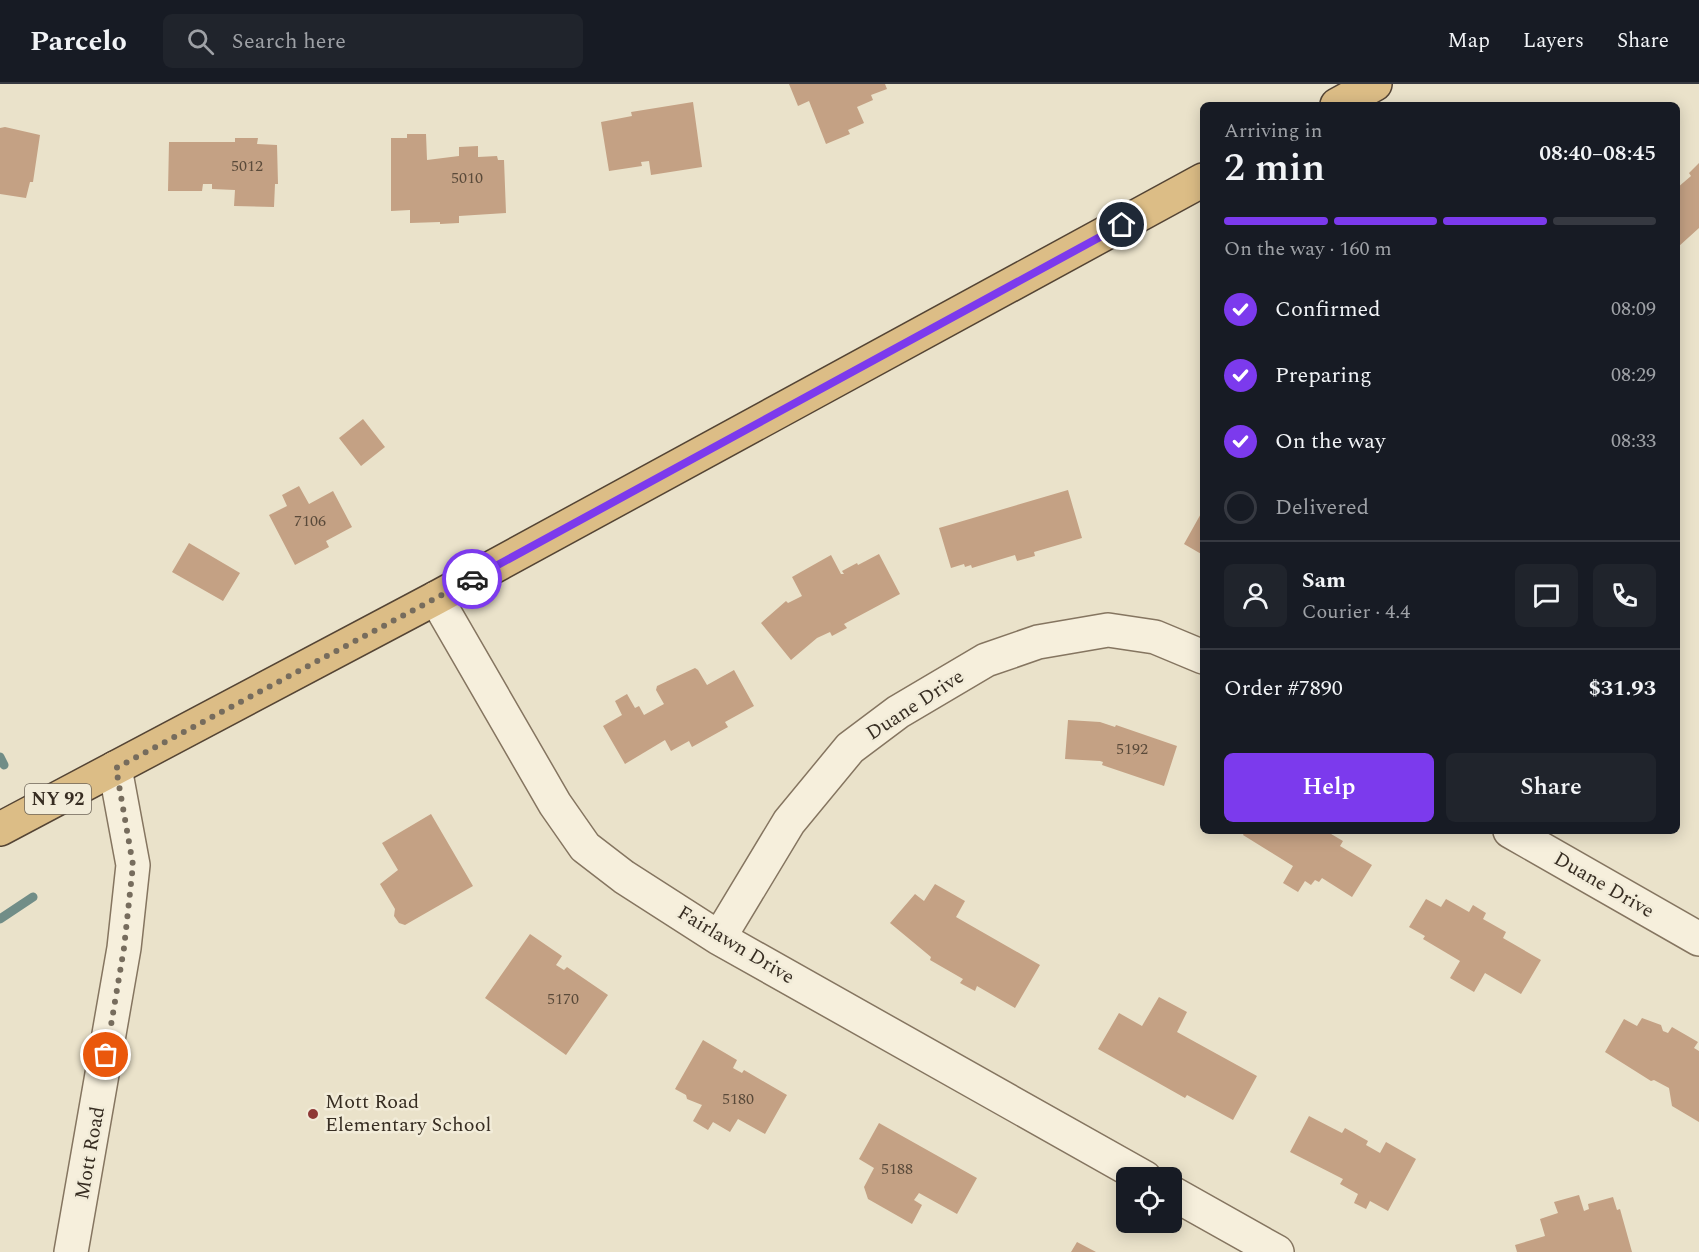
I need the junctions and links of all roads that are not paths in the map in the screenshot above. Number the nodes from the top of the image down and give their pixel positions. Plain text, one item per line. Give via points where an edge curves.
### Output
1 (1375, 84) edge
2 (1343, 102) edge
3 (1200, 182) edge
4 (436, 598) junction
5 (1200, 656) edge
6 (116, 768) junction
7 (0, 829) edge
8 (1514, 834) edge
9 (719, 938) junction
10 (1699, 939) edge
11 (1125, 1167) edge
12 (1182, 1199) edge
13 (71, 1252) edge
14 (1277, 1252) edge

1 - 2 highway
3 - 4 highway, NY 92
4 - 6 highway, NY 92
4 - 9 street, Fairlawn Drive via 555,804 585,847
5 - 9 street, Duane Drive via 1155,637 1108,630 1038,642 986,660 898,711 850,748 789,822
6 - 7 highway, NY 92
6 - 13 street, Mott Road via 133,865 124,948
8 - 10 street, Duane Drive
9 - 11 street, Fairlawn Drive
12 - 14 street

